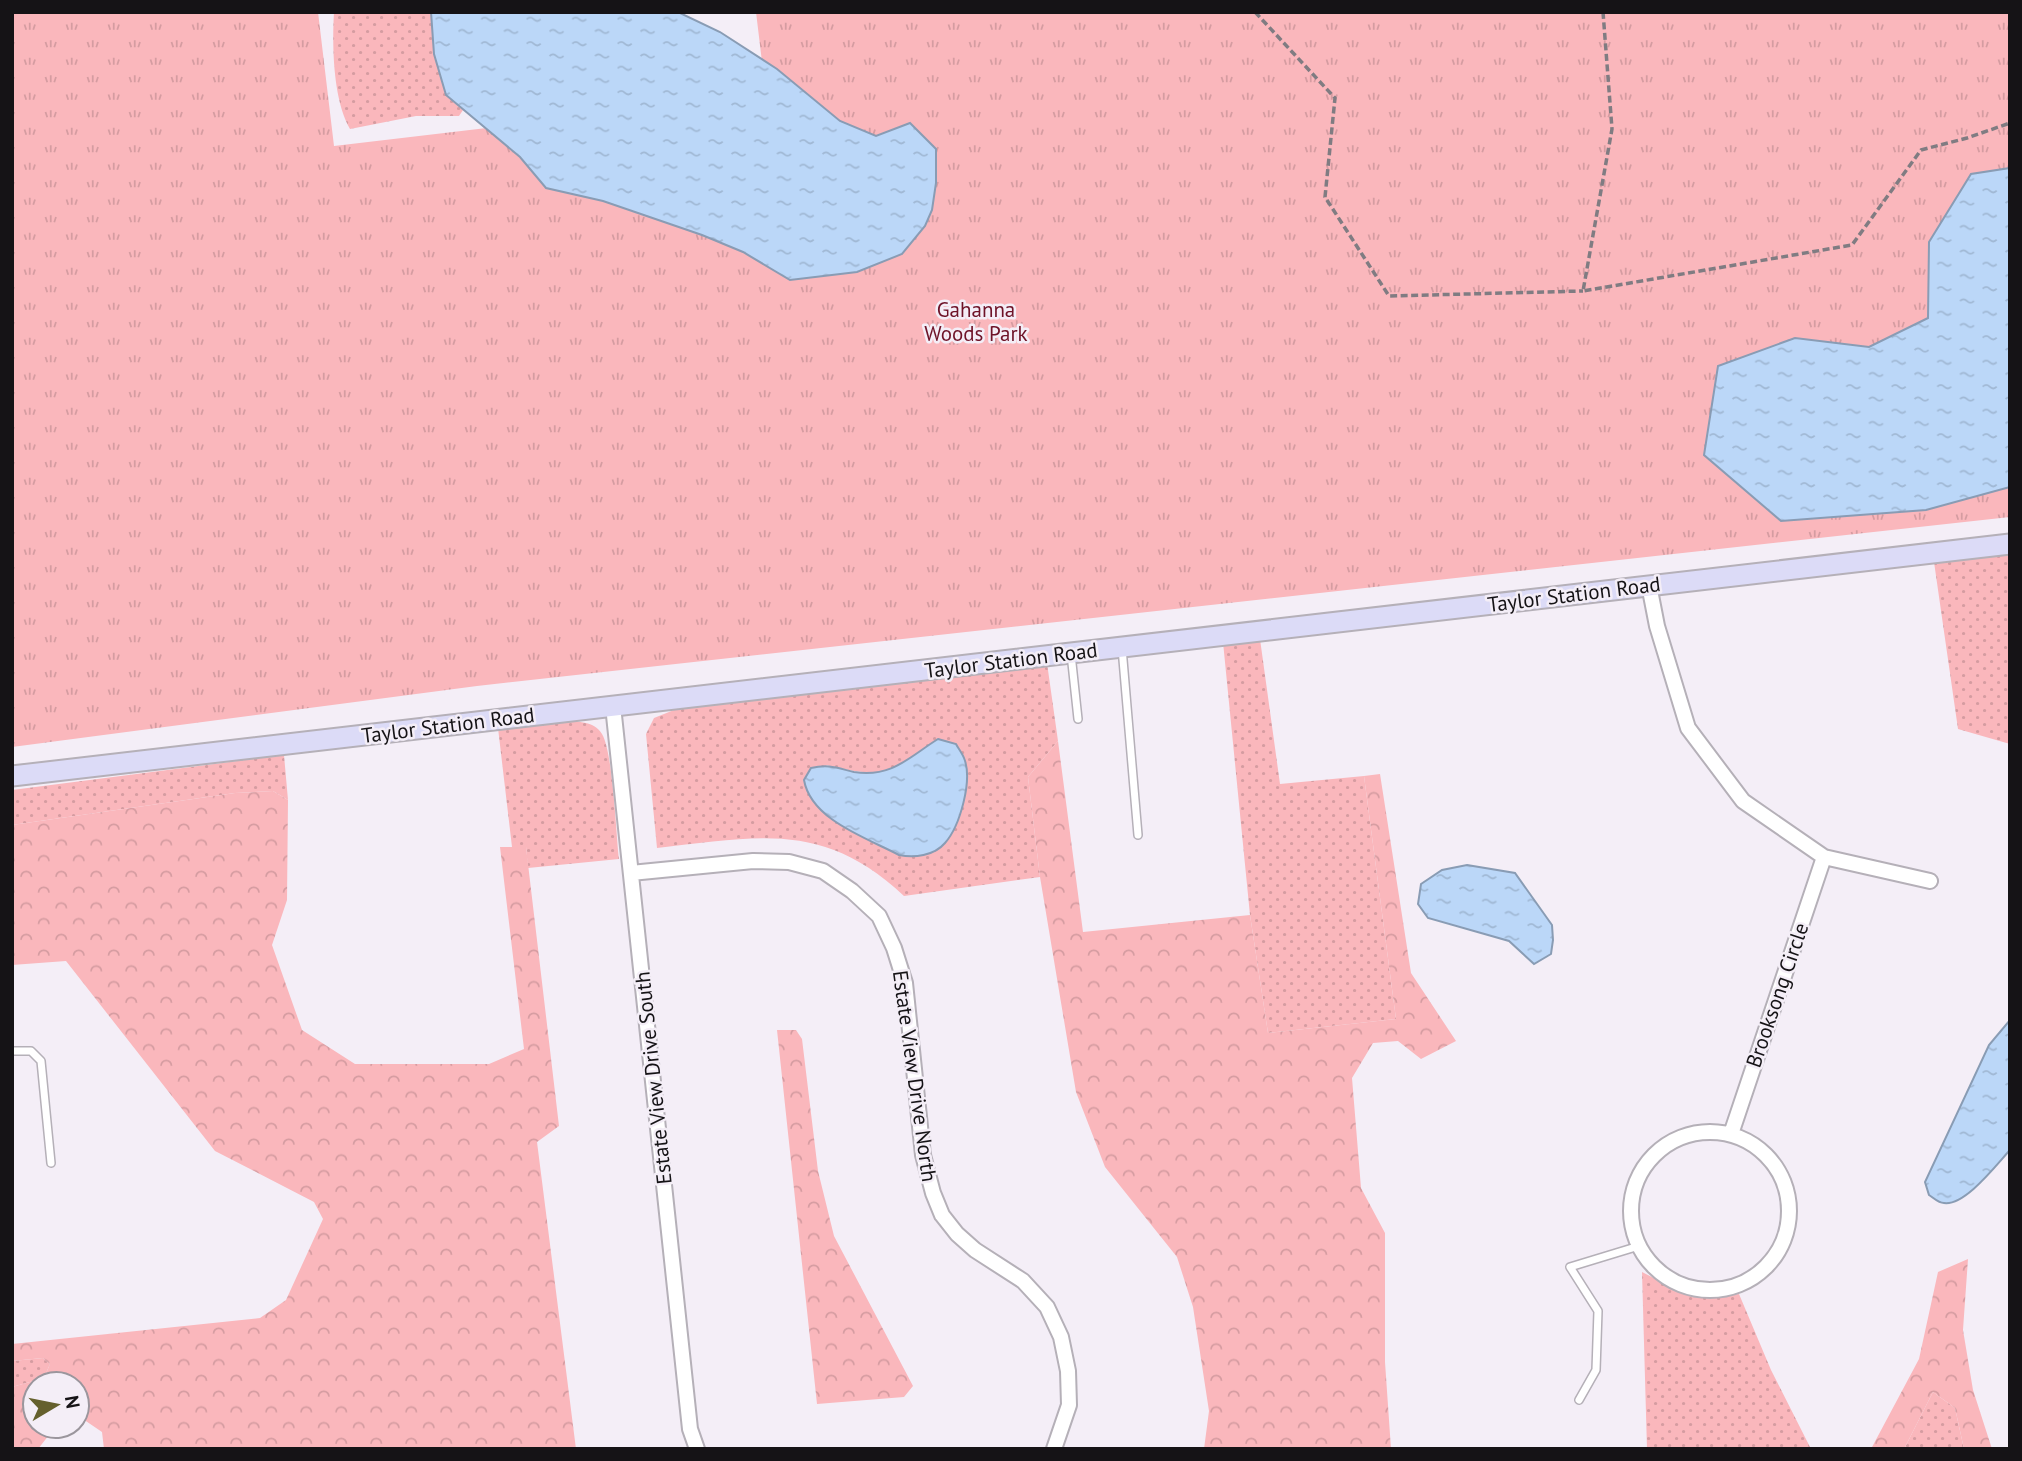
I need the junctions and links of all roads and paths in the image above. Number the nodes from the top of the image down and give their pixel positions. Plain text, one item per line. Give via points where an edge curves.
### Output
1 (1255, 12) edge
2 (1603, 12) edge
3 (2010, 123) edge
4 (1583, 292) junction
5 (2010, 544) edge
6 (1649, 585) junction
7 (1122, 647) junction
8 (1070, 653) junction
9 (613, 706) junction
10 (1078, 719) dead end
11 (12, 776) edge
12 (1138, 835) dead end
13 (1824, 857) junction
14 (631, 873) junction
15 (1930, 881) dead end
16 (12, 1051) edge
17 (1731, 1134) junction
18 (51, 1163) dead end
19 (1639, 1246) junction
20 (1579, 1400) dead end
21 (697, 1449) edge
22 (1054, 1449) edge

1 - 4 path via 1335,98 1325,197 1389,296
2 - 4 path via 1612,130
3 - 4 path via 1921,150 1852,245
5 - 6 main road, Taylor Station Road
6 - 7 main road, Taylor Station Road
6 - 13 street via 1688,728 1743,801
7 - 8 main road, Taylor Station Road
7 - 12 lane
8 - 9 main road, Taylor Station Road
8 - 10 lane
9 - 11 main road, Taylor Station Road
9 - 14 street, Estate View Drive South
13 - 15 street
13 - 17 street, Brooksong Circle
14 - 21 street, Estate View Drive South via 690,1429
14 - 22 street, Estate View Drive North via 789,862 823,871 879,916 905,983 923,1155 933,1193 957,1234 1023,1280 1047,1307 1061,1338 1069,1405
16 - 18 lane via 31,1051 41,1061
17 - 19 street via 1691,1133 1672,1141 1643,1168 1631,1206
17 - 19 street via 1765,1153 1786,1187 1788,1226 1771,1261 1740,1284 1701,1290 1665,1276
19 - 20 lane via 1570,1267 1598,1311 1596,1370

